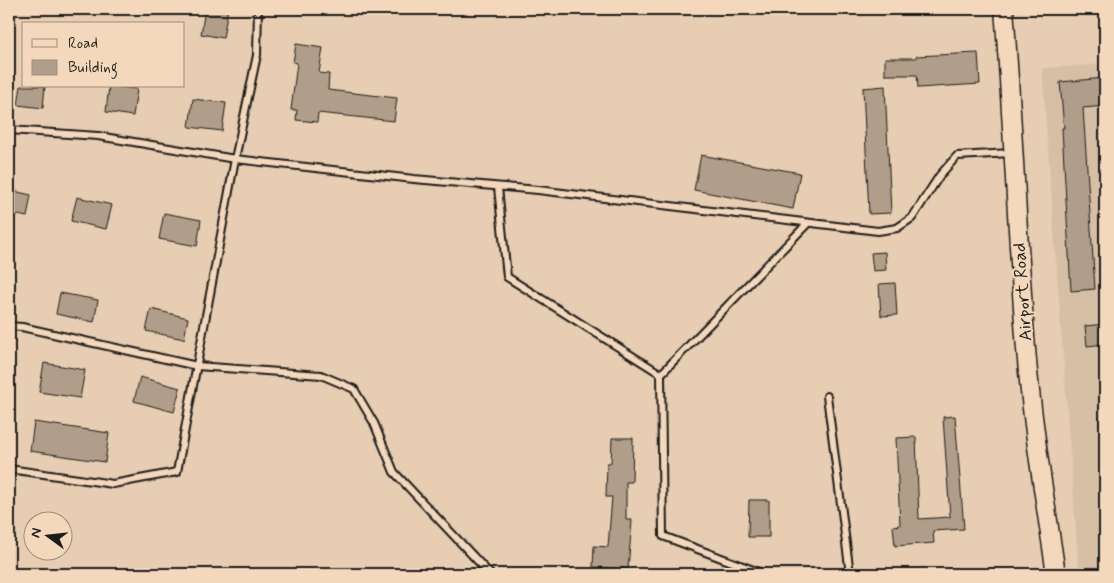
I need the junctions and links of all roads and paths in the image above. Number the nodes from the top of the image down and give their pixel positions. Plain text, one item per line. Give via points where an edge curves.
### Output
1 (258, 9) edge
2 (1004, 9) edge
3 (9, 130) edge
4 (1014, 153) junction
5 (235, 159) junction
6 (498, 187) junction
7 (808, 223) junction
8 (9, 326) edge
9 (197, 366) junction
10 (661, 374) junction
11 (827, 396) dead end
12 (9, 469) edge
13 (490, 574) edge
14 (764, 574) edge
15 (850, 574) edge
16 (1056, 574) edge

1 - 5 lane via 258,55
2 - 4 main road, Airport Road
3 - 5 lane via 98,136
4 - 7 lane via 957,156 940,175 912,218 896,228 878,231
4 - 16 main road, Airport Road via 1026,350 1035,437
5 - 6 lane
5 - 9 lane
6 - 7 lane
6 - 10 lane via 507,277
7 - 10 lane
8 - 9 lane
9 - 12 lane via 177,472 113,484
9 - 13 lane via 321,375 354,389 374,423 394,472
10 - 14 lane via 663,536
11 - 15 lane

